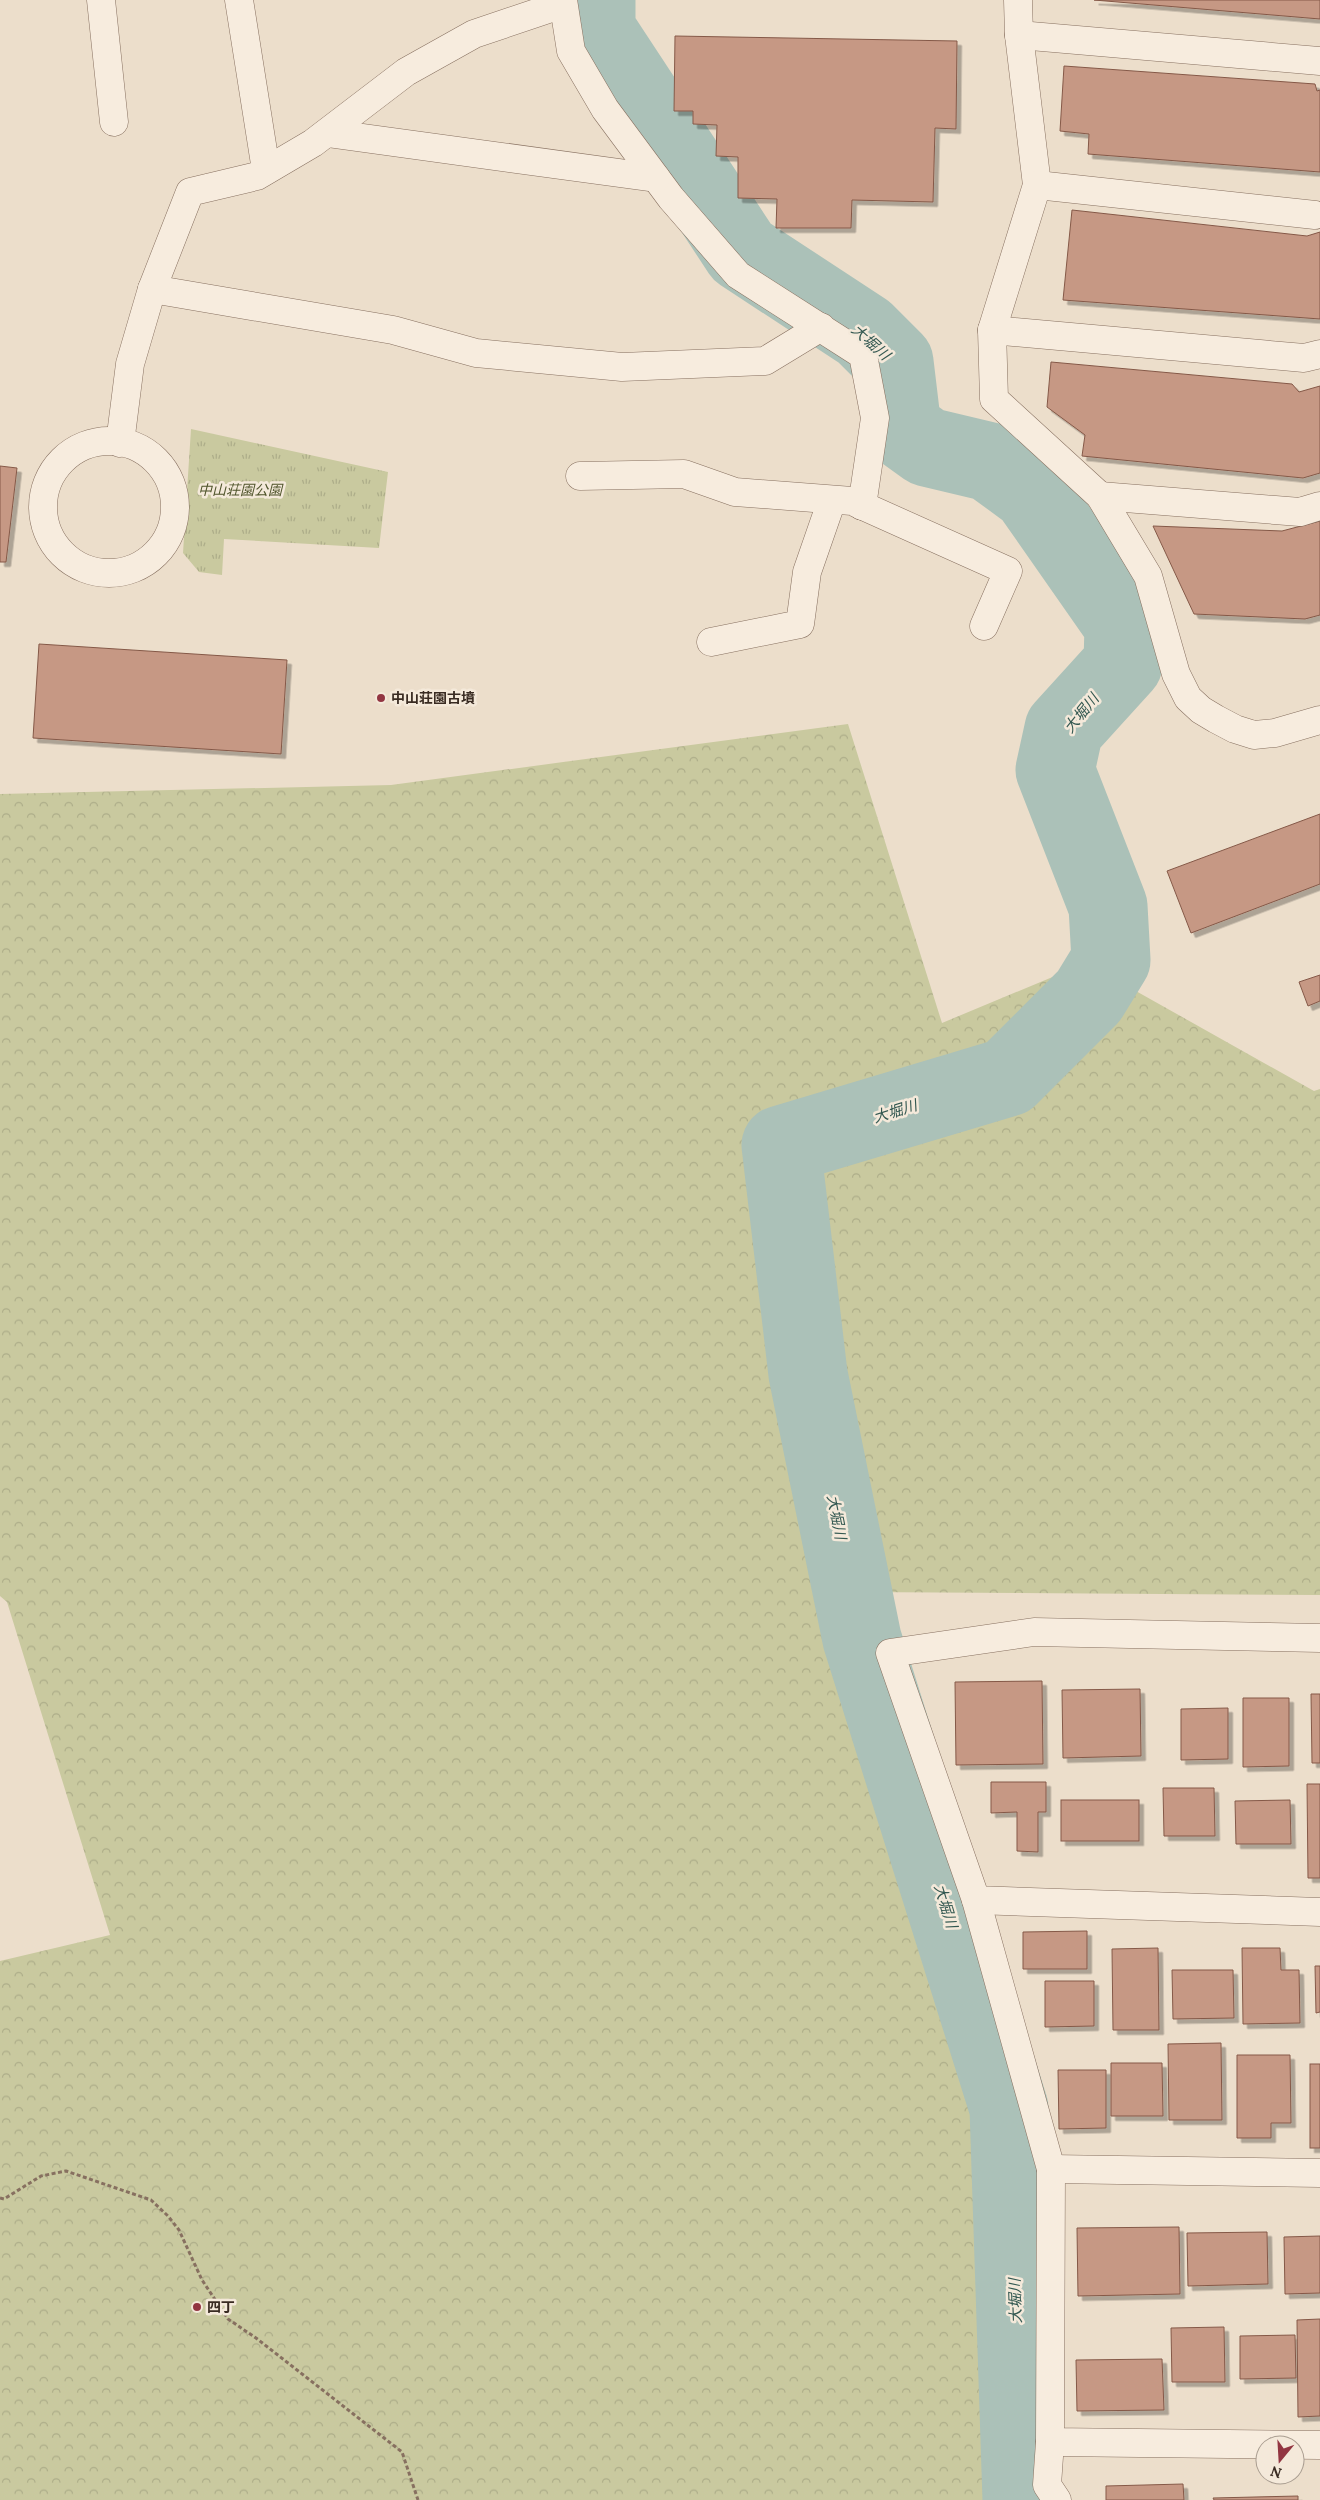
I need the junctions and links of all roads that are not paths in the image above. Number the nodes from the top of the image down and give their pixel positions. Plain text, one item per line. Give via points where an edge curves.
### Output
1 (101, 0) edge
2 (239, 0) edge
3 (1018, 0) edge
4 (563, 2) edge
5 (1019, 35) junction
6 (1320, 61) edge
7 (114, 122) dead end
8 (327, 133) junction
9 (266, 170) junction
10 (656, 178) junction
11 (1037, 185) junction
12 (1316, 215) dead end
13 (152, 289) junction
14 (821, 327) junction
15 (992, 330) junction
16 (1320, 354) edge
17 (120, 442) junction
18 (580, 476) dead end
19 (1100, 496) junction
20 (832, 500) junction
21 (862, 506) junction
22 (1320, 506) edge
23 (984, 626) dead end
24 (711, 642) dead end
25 (1320, 720) edge
26 (1320, 1638) edge
27 (976, 1900) junction
28 (1320, 1912) edge
29 (1051, 2169) junction
30 (1320, 2173) edge
31 (1050, 2442) junction
32 (1320, 2445) edge
33 (1057, 2500) edge

1 - 7 street
2 - 9 street
3 - 5 street
4 - 8 street via 474,34 406,72
4 - 10 street via 571,51 605,109
5 - 6 street
5 - 11 street
8 - 9 street
8 - 10 street
9 - 13 street via 257,176 190,192
10 - 14 street via 738,274
11 - 12 street
11 - 15 street
13 - 14 street via 393,330 476,353 622,368 765,361
13 - 17 street via 130,364
14 - 21 street via 863,355 875,418
15 - 16 street via 1304,358
15 - 19 street via 994,399
17 - 17 street via 132,444 152,456 167,474 175,496 175,519 161,550 143,565 127,572 110,574 87,570 66,559 51,541 43,519 43,496 51,474 65,456 85,444 109,440
18 - 20 street via 684,474 735,492
19 - 22 street via 1300,512
19 - 25 street via 1148,576 1176,674 1188,698 1216,719 1254,735 1275,733
20 - 21 street via 852,501
20 - 24 street via 808,572 800,624
21 - 23 street via 1008,570
26 - 27 street via 1034,1632 890,1653
27 - 28 street
27 - 29 street
29 - 30 street
29 - 31 street
31 - 32 street
31 - 33 street via 1047,2485

